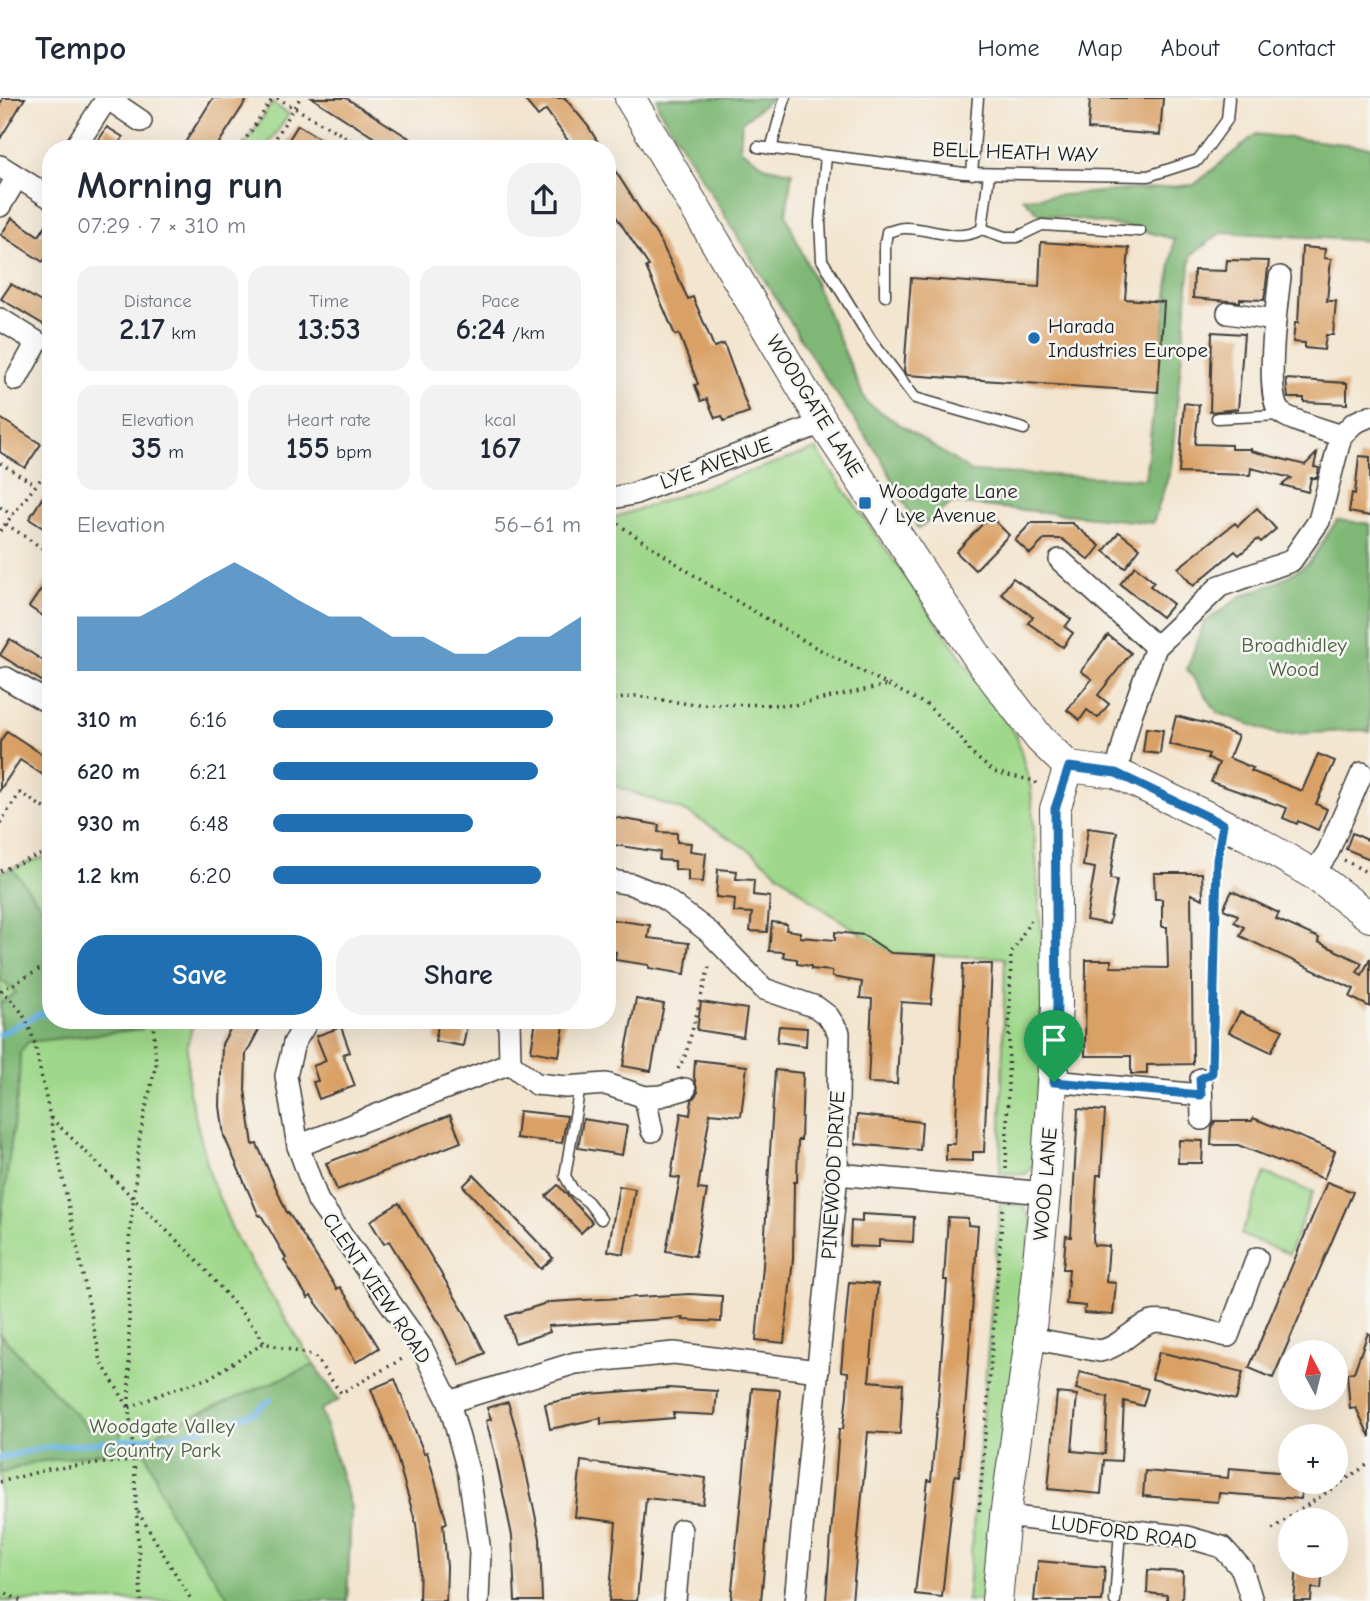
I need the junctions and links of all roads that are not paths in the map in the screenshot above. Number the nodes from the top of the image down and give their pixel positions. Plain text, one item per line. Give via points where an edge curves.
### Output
1 (107, 98) edge
2 (631, 98) edge
3 (785, 98) edge
4 (978, 98) edge
5 (1229, 98) edge
6 (141, 121) dead end
7 (80, 140) edge
8 (758, 147) dead end
9 (771, 149) junction
10 (826, 156) junction
11 (8, 172) edge
12 (972, 174) junction
13 (989, 174) junction
14 (42, 189) edge
15 (0, 206) edge
16 (982, 229) junction
17 (1140, 232) dead end
18 (1280, 277) dead end
19 (885, 296) dead end
20 (1228, 313) dead end
21 (0, 318) edge
22 (1275, 320) junction
23 (16, 380) dead end
24 (1282, 415) junction
25 (1370, 416) edge
26 (1217, 418) dead end
27 (823, 423) junction
28 (1024, 429) dead end
29 (1341, 436) junction
30 (616, 497) edge
31 (1060, 560) dead end
32 (1156, 647) junction
33 (6, 678) dead end
34 (42, 699) edge
35 (1069, 767) junction
36 (1116, 773) junction
37 (1362, 786) edge
38 (1320, 863) junction
39 (616, 882) edge
40 (1370, 916) edge
41 (302, 1029) edge
42 (509, 1029) edge
43 (510, 1063) junction
44 (681, 1080) road end
45 (1054, 1082) junction
46 (580, 1086) junction
47 (645, 1097) junction
48 (1202, 1119) dead end
49 (652, 1131) dead end
50 (298, 1146) junction
51 (837, 1174) junction
52 (1045, 1193) junction
53 (601, 1219) dead end
54 (1257, 1258) dead end
55 (1030, 1338) junction
56 (818, 1371) junction
57 (449, 1402) junction
58 (1005, 1517) junction
59 (681, 1530) dead end
60 (1120, 1530) junction
61 (478, 1601) edge
62 (675, 1601) edge
63 (795, 1601) edge
64 (997, 1601) edge
65 (1115, 1601) edge
66 (1252, 1601) edge

1 - 6 street
1 - 7 street
2 - 27 street, WOODGATE LANE
3 - 9 lane
4 - 12 lane
5 - 13 lane, BELL HEATH WAY via 1227,120 1199,160 1148,176
8 - 9 lane, BELL HEATH WAY
9 - 10 lane, BELL HEATH WAY
10 - 12 lane, BELL HEATH WAY
10 - 28 lane via 822,260 871,340 915,398
11 - 14 street
11 - 15 street
12 - 13 lane, BELL HEATH WAY
13 - 16 lane
16 - 17 lane via 1005,237 1017,237 1042,225
16 - 19 lane via 958,236 904,228 887,232
18 - 22 street
20 - 22 street
21 - 23 street via 37,342
22 - 24 street via 1272,390 1274,405
24 - 26 lane
24 - 29 street
25 - 29 street
27 - 30 street, LYE AVENUE
27 - 35 street, WOODGATE LANE via 983,665 1040,739
29 - 32 street via 1319,521 1291,561 1220,586
31 - 32 street
32 - 36 street
33 - 34 street
35 - 36 street
35 - 45 street, WOOD LANE via 1055,809
36 - 38 street
37 - 38 street
38 - 40 street
39 - 51 street, PINEWOOD DRIVE via 661,896 713,936 764,989 817,1007 828,1016 839,1033
41 - 50 street, CLENT VIEW ROAD via 293,1043 286,1076
42 - 43 street
43 - 46 street via 536,1084
43 - 50 street
44 - 47 street via 660,1096
45 - 48 street via 1201,1087
45 - 52 street, WOOD LANE
46 - 47 street via 606,1084
46 - 53 lane via 565,1176
47 - 49 street
50 - 57 street, CLENT VIEW ROAD via 318,1202 422,1348
51 - 52 street
51 - 56 street, PINEWOOD DRIVE
52 - 55 street, WOOD LANE
54 - 55 street via 1228,1336 1154,1321 1111,1349 1100,1351
55 - 58 street, WOOD LANE
56 - 57 street via 674,1353 575,1363
56 - 63 street, PINEWOOD DRIVE
57 - 61 street, CLENT VIEW ROAD via 469,1474 480,1552
58 - 60 street, LUDFORD ROAD
58 - 64 street, WOOD LANE
59 - 62 street
60 - 65 lane
60 - 66 street, LUDFORD ROAD via 1186,1537 1222,1547 1242,1569

